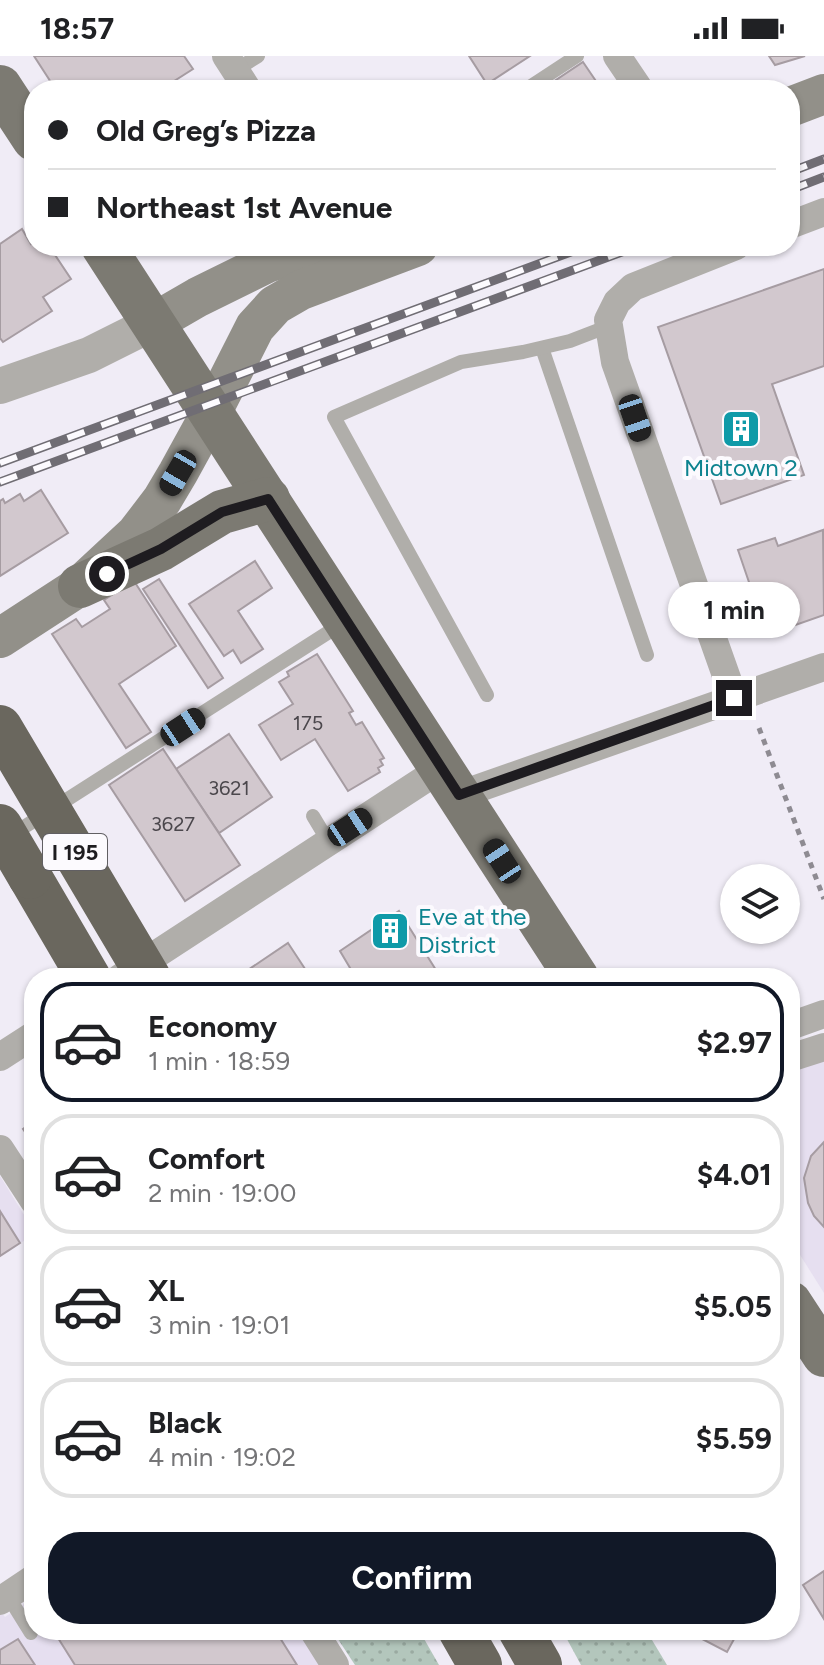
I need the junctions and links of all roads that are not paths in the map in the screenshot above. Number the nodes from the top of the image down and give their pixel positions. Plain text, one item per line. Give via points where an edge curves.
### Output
1 (577, 56) edge
2 (617, 56) edge
3 (540, 80) edge
4 (633, 80) edge
5 (824, 94) edge
6 (3, 97) edge
7 (800, 103) edge
8 (24, 125) edge
9 (824, 212) edge
10 (800, 221) edge
11 (109, 256) edge
12 (289, 256) edge
13 (391, 256) edge
14 (711, 256) edge
15 (613, 314) junction
16 (153, 323) junction
17 (542, 348) junction
18 (0, 386) edge
19 (212, 412) junction
20 (268, 499) junction
21 (80, 586) junction
22 (346, 621) junction
23 (0, 638) edge
24 (647, 655) dead end
25 (824, 667) edge
26 (487, 695) dead end
27 (734, 698) junction
28 (0, 727) edge
29 (451, 781) junction
30 (313, 816) dead end
31 (0, 826) edge
32 (328, 841) junction
33 (0, 843) edge
34 (83, 968) edge
35 (135, 968) edge
36 (143, 968) edge
37 (571, 968) edge
38 (824, 1014) edge
39 (800, 1022) edge
40 (24, 1041) edge
41 (824, 1047) edge
42 (800, 1055) edge
43 (0, 1057) edge
44 (0, 1149) edge
45 (24, 1186) edge
46 (800, 1318) edge
47 (824, 1355) edge
48 (24, 1585) edge
49 (4, 1598) edge
50 (24, 1624) edge
51 (319, 1640) edge
52 (466, 1640) edge
53 (526, 1640) edge
54 (335, 1665) edge
55 (480, 1665) edge
56 (540, 1665) edge

1 - 3 lane
2 - 4 street
5 - 7 main road
6 - 8 main road
9 - 10 street
11 - 16 main road
12 - 16 main road
13 - 19 main road via 275,305 255,327
14 - 15 street via 633,287
15 - 17 lane via 570,341
15 - 27 street via 615,362
16 - 18 street via 89,355
16 - 19 main road
17 - 24 lane
17 - 26 lane via 461,362 334,417
19 - 20 main road
19 - 21 main road via 162,500 136,534
20 - 21 main road via 222,512 161,549
20 - 22 main road
21 - 23 main road
22 - 29 main road
22 - 33 lane
25 - 27 street
27 - 29 street
28 - 36 highway, I 195, bridge
29 - 32 street
29 - 37 main road
30 - 32 lane
31 - 34 highway, I 195, bridge
32 - 35 street
38 - 39 street
40 - 43 street
41 - 42 street
44 - 45 street
46 - 47 main road
48 - 49 street
49 - 50 lane
51 - 54 street
52 - 55 highway
53 - 56 highway

